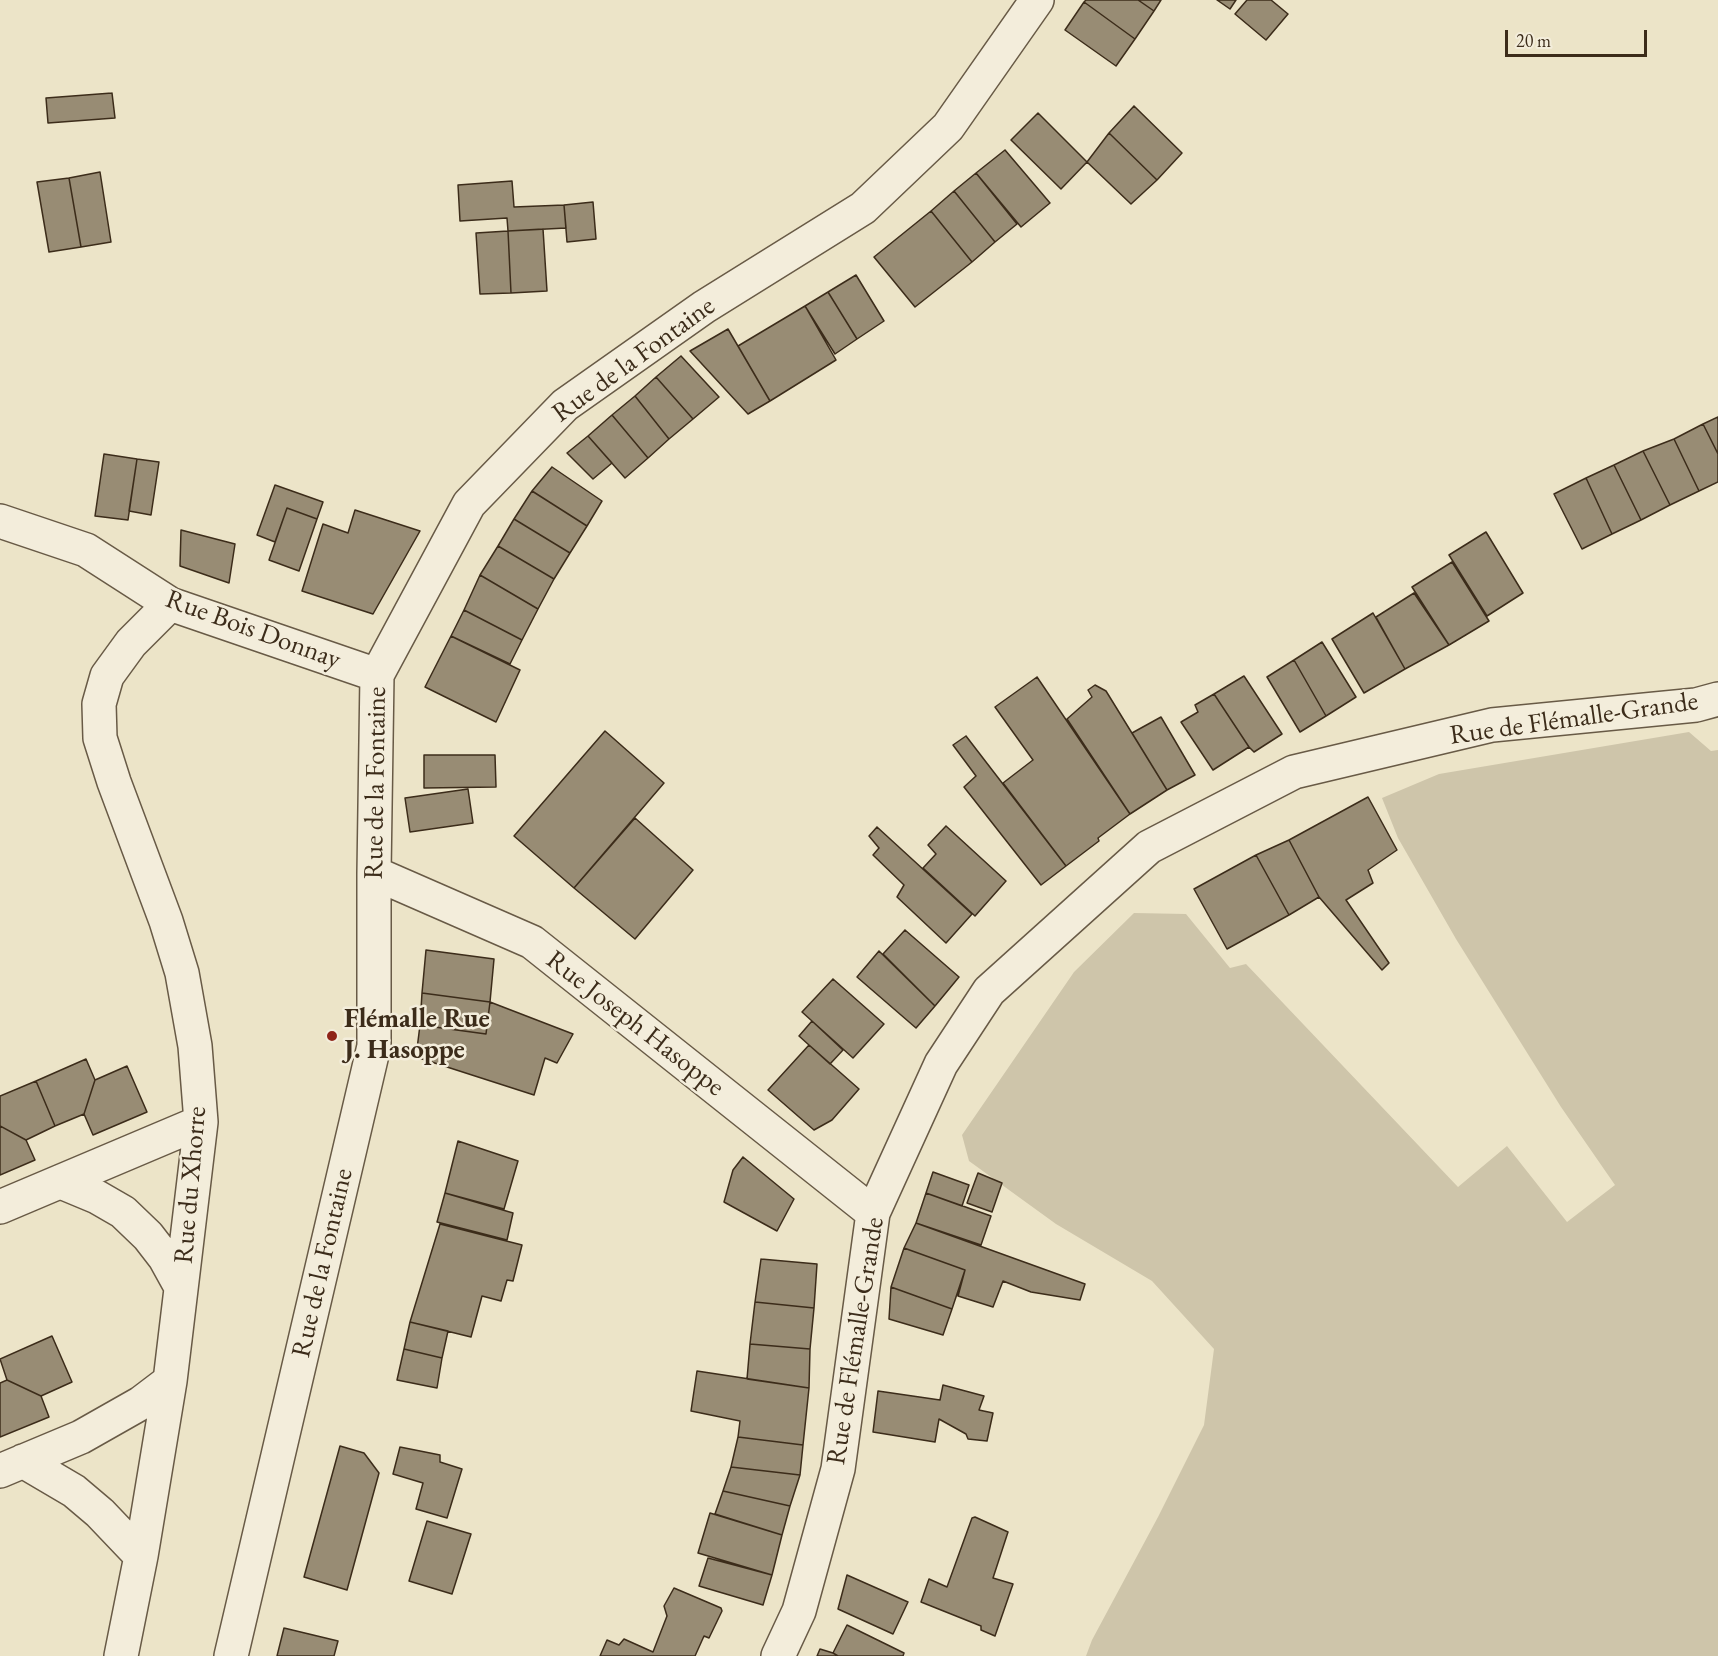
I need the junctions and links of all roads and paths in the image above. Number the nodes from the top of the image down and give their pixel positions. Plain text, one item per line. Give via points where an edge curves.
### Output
1 (1037, 0) edge
2 (0, 521) edge
3 (170, 604) junction
4 (377, 675) junction
5 (1718, 699) edge
6 (374, 873) junction
7 (201, 1122) junction
8 (61, 1182) junction
9 (0, 1207) edge
10 (873, 1213) junction
11 (181, 1287) junction
12 (170, 1381) junction
13 (12, 1466) edge
14 (141, 1556) junction
15 (120, 1654) edge
16 (231, 1656) edge
17 (778, 1656) edge

1 - 4 street, Rue de la Fontaine via 948,128 864,208 704,308 565,405 469,504
2 - 3 street, Rue Bois Donnay via 86,550
3 - 4 street, Rue Bois Donnay
3 - 7 street, Rue du Xhorre via 131,643 107,676 99,704 100,738 182,973 195,1046
4 - 6 street, Rue de la Fontaine
5 - 10 street, Rue de Flémalle-Grande via 1696,705 1492,725 1294,772 1149,847 989,991 941,1064
6 - 10 street, Rue Joseph Hasoppe via 532,942
6 - 16 street, Rue de la Fontaine via 374,1046
7 - 8 street
7 - 11 street, Rue du Xhorre
8 - 9 street
8 - 11 street via 123,1212 148,1236
10 - 17 street, Rue de Flémalle-Grande via 838,1469 799,1611
11 - 12 street, Rue du Xhorre
12 - 13 street via 111,1421
12 - 14 street, Rue du Xhorre
13 - 14 street via 74,1491
14 - 15 street, Rue du Xhorre

